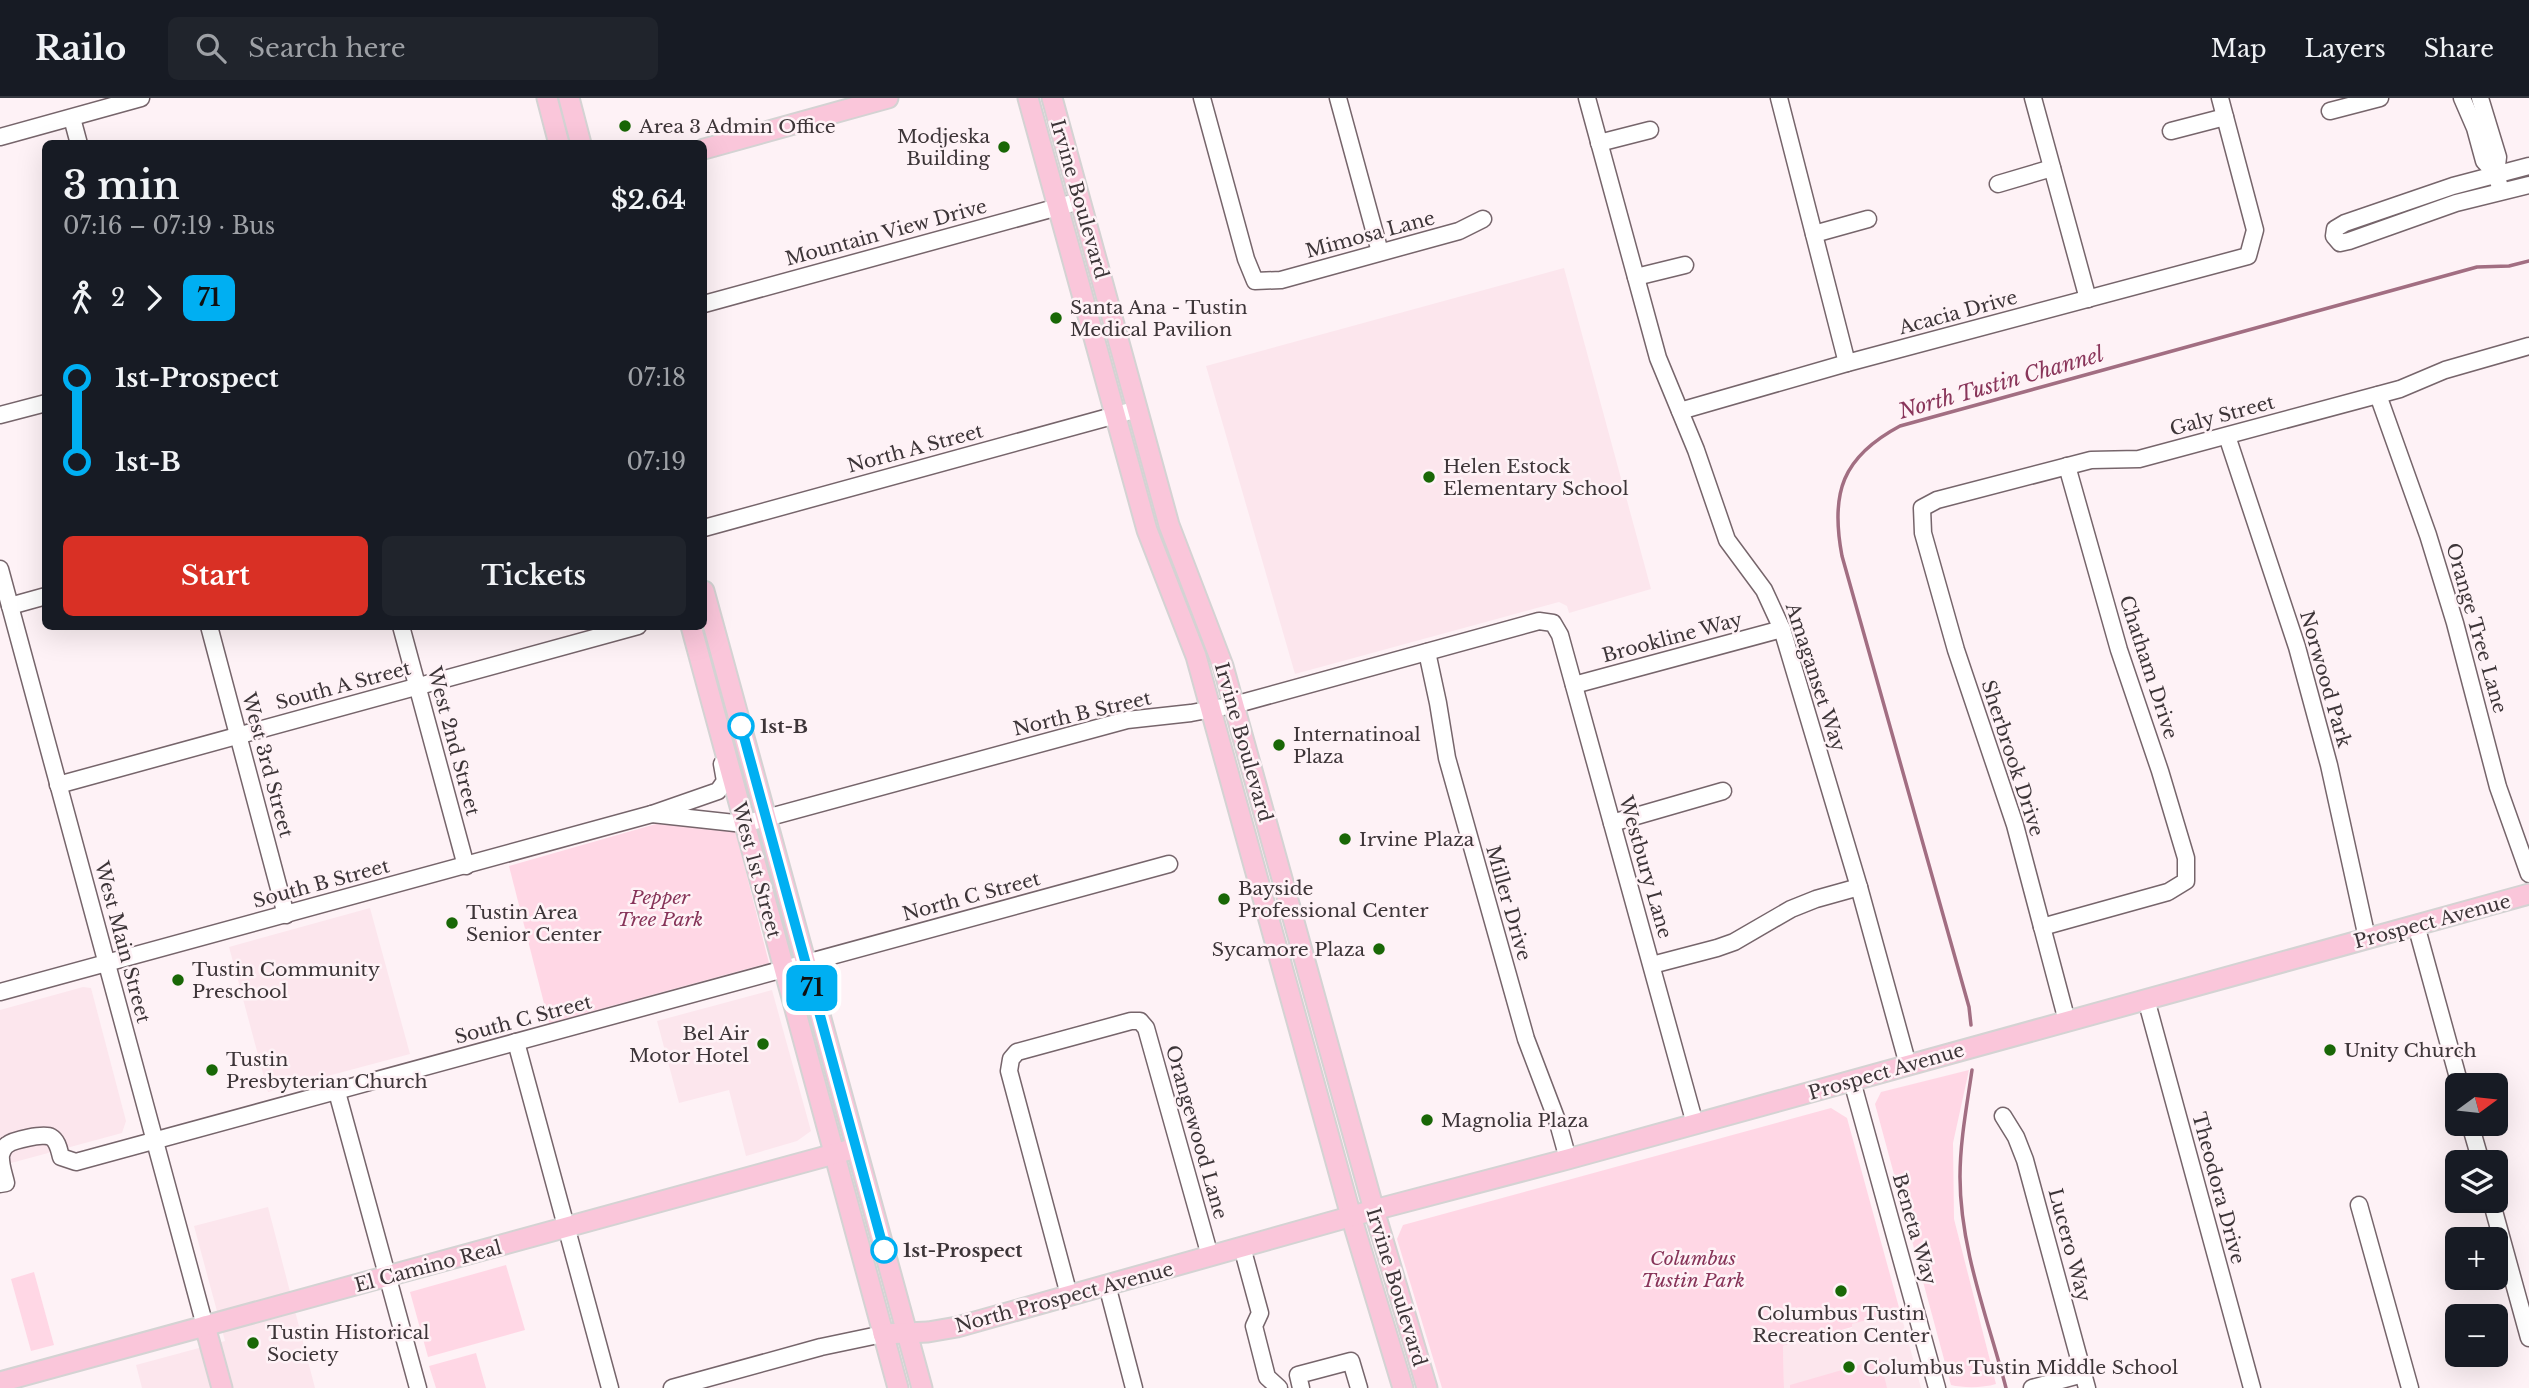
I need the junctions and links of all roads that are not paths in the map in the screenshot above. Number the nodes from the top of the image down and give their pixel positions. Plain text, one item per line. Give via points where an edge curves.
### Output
1 (141, 98) edge
2 (547, 98) edge
3 (569, 98) edge
4 (888, 98) edge
5 (1028, 98) edge
6 (1052, 98) edge
7 (1202, 98) edge
8 (1338, 98) edge
9 (1587, 98) edge
10 (1779, 98) edge
11 (2033, 98) edge
12 (2220, 98) edge
13 (2380, 98) edge
14 (2462, 98) edge
15 (2480, 98) edge
16 (2330, 111) dead end
17 (2225, 117) junction
18 (72, 118) junction
19 (1650, 130) dead end
20 (2171, 131) dead end
21 (0, 137) edge
22 (78, 140) edge
23 (558, 140) edge
24 (580, 140) edge
25 (1599, 143) junction
26 (707, 148) edge
27 (2529, 166) edge
28 (2052, 168) junction
29 (2496, 174) junction
30 (1998, 184) dead end
31 (2529, 185) edge
32 (2501, 191) junction
33 (1080, 201) junction
34 (1058, 207) junction
35 (1483, 219) dead end
36 (1868, 219) dead end
37 (1814, 234) junction
38 (1380, 252) junction
39 (1685, 265) dead end
40 (1636, 277) junction
41 (2088, 299) junction
42 (707, 303) edge
43 (2529, 346) edge
44 (1847, 363) junction
45 (2378, 395) junction
46 (42, 403) edge
47 (1138, 409) junction
48 (1680, 411) junction
49 (0, 415) edge
50 (1115, 415) junction
51 (2227, 436) junction
52 (2067, 466) junction
53 (1922, 508) joint
54 (707, 527) edge
55 (0, 569) edge
56 (42, 597) edge
57 (10, 606) junction
58 (707, 609) edge
59 (1553, 623) joint
60 (1782, 629) junction
61 (210, 630) edge
62 (402, 630) edge
63 (624, 630) edge
64 (692, 630) edge
65 (1427, 652) junction
66 (1574, 685) junction
67 (417, 687) junction
68 (1234, 705) junction
69 (1212, 709) junction
70 (717, 723) junction
71 (238, 736) junction
72 (58, 785) junction
73 (1723, 792) dead end
74 (652, 814) junction
75 (766, 818) junction
76 (1612, 823) junction
77 (744, 824) junction
78 (1170, 864) dead end
79 (466, 866) junction
80 (2529, 874) edge
81 (1859, 887) junction
82 (2529, 894) edge
83 (1288, 901) junction
84 (1266, 906) junction
85 (286, 915) junction
86 (2416, 925) junction
87 (2042, 928) junction
88 (2367, 938) junction
89 (106, 962) junction
90 (806, 964) junction
91 (1652, 965) junction
92 (784, 970) junction
93 (0, 992) edge
94 (2146, 999) junction
95 (2067, 1021) junction
96 (516, 1042) junction
97 (1908, 1065) junction
98 (2457, 1073) edge
99 (1852, 1081) junction
100 (337, 1092) junction
101 (2003, 1116) dead end
102 (1695, 1124) junction
103 (155, 1141) junction
104 (856, 1148) junction
105 (834, 1154) junction
106 (1568, 1159) junction
107 (0, 1184) edge
108 (2359, 1205) dead end
109 (1374, 1210) junction
110 (2495, 1213) edge
111 (1352, 1216) junction
112 (566, 1228) junction
113 (1242, 1247) junction
114 (1210, 1256) junction
115 (388, 1277) junction
116 (1107, 1285) junction
117 (1069, 1295) junction
118 (205, 1326) junction
119 (906, 1333) junction
120 (883, 1334) junction
121 (2529, 1338) edge
122 (2085, 1381) edge
123 (0, 1382) edge
124 (222, 1388) edge
125 (418, 1388) edge
126 (610, 1388) edge
127 (672, 1388) edge
128 (898, 1388) edge
129 (922, 1388) edge
130 (1134, 1388) edge
131 (1279, 1388) edge
132 (1301, 1388) edge
133 (1359, 1388) edge
134 (1403, 1388) edge
135 (1427, 1388) edge
136 (1937, 1388) edge
137 (2032, 1388) edge
138 (2252, 1388) edge
139 (2410, 1388) edge

1 - 18 street
2 - 23 main road
3 - 24 main road
4 - 26 main road
5 - 34 main road, Irvine Boulevard
6 - 33 main road, Irvine Boulevard
7 - 38 street, Mimosa Lane via 1255,281 1266,283
8 - 38 street
9 - 25 street, Amaganset Way
10 - 37 street
11 - 28 street
12 - 17 street
13 - 16 street
14 - 29 street via 2484,161
15 - 29 street via 2497,157
17 - 20 street
17 - 41 street, Acacia Drive via 2255,230 2248,256
18 - 21 street
18 - 22 street
19 - 25 street
25 - 40 street, Amaganset Way
27 - 29 street
28 - 30 street
28 - 41 street
29 - 32 street
29 - 32 street via 2345,223 2335,229 2334,236 2340,243 2349,241 2456,202
31 - 32 street
33 - 34 street, Mountain View Drive
33 - 47 main road, Irvine Boulevard
34 - 42 street, Mountain View Drive
34 - 50 main road, Irvine Boulevard
35 - 38 street, Mimosa Lane via 1459,231
36 - 37 street
37 - 44 street
39 - 40 street
40 - 48 street, Amaganset Way via 1658,358
41 - 44 street, Acacia Drive
43 - 45 street, Galy Street
44 - 48 street, Acacia Drive
45 - 51 street, Galy Street
45 - 80 street, Orange Tree Lane via 2432,548 2501,797
46 - 49 street
47 - 50 street, North A Street
47 - 68 main road, Irvine Boulevard via 1169,525 1214,639
48 - 60 street, Amaganset Way via 1727,540 1764,590
50 - 54 street, North A Street
50 - 69 main road, Irvine Boulevard via 1147,530
51 - 52 street, Galy Street via 2139,459 2091,460
51 - 88 street, Norwood Park via 2297,647 2329,765
52 - 53 street, Galy Street via 1937,500
52 - 87 street, Chatham Drive via 2119,650 2186,858 2186,881 2168,892
53 - 87 street, Sherbrook Drive via 1923,533 1956,650 2015,825
55 - 57 street, West Main Street
56 - 57 street
57 - 72 street, West Main Street
58 - 75 main road, West 1st Street
59 - 65 street, North B Street via 1539,621
59 - 66 street, Westbury Lane
60 - 66 street, Brookline Way
60 - 81 street, Amaganset Way
61 - 71 street, West 3rd Street
62 - 67 street, West 2nd Street
63 - 67 street, South A Street
64 - 70 main road, West 1st Street
65 - 68 street, North B Street
65 - 106 street, Miller Drive via 1450,771 1526,1039
66 - 76 street, Westbury Lane
67 - 71 street, South A Street
67 - 79 street, West 2nd Street
68 - 69 street, North B Street
68 - 83 main road, Irvine Boulevard
69 - 75 street, North B Street via 1127,720
69 - 84 main road, Irvine Boulevard
70 - 74 street, South B Street via 714,736 725,781 718,791
70 - 77 main road, West 1st Street
71 - 72 street, South A Street
71 - 85 street, West 3rd Street
72 - 89 street, West Main Street
73 - 76 street
74 - 77 street, South B Street
74 - 79 street, South B Street
75 - 77 street, North B Street
75 - 90 main road, West 1st Street
76 - 91 street, Westbury Lane
77 - 92 main road, West 1st Street
78 - 90 street, North C Street
79 - 85 street, South B Street
81 - 91 street via 1804,904 1717,948
81 - 97 street, Amaganset Way
82 - 86 main road, Prospect Avenue
83 - 84 main road
83 - 109 main road, Irvine Boulevard
84 - 111 main road, Irvine Boulevard
85 - 89 street, South B Street
86 - 88 main road, Prospect Avenue
86 - 98 street
87 - 95 street, Sherbrook Drive
88 - 94 main road, Prospect Avenue
89 - 93 street, South B Street
89 - 103 street, West Main Street
90 - 92 street, North C Street
90 - 104 main road, West 1st Street
91 - 102 street, Westbury Lane
92 - 96 street, South C Street
92 - 105 main road, West 1st Street
94 - 95 main road, Prospect Avenue
94 - 138 street, Theodora Drive
95 - 97 main road, Prospect Avenue
96 - 100 street, South C Street
96 - 112 street
97 - 99 main road, Prospect Avenue
99 - 102 main road, Prospect Avenue
99 - 136 street, Beneta Way
100 - 103 street, South C Street
100 - 115 street
101 - 122 street, Lucero Way via 2025,1160
102 - 106 main road, Prospect Avenue
103 - 107 street, South C Street via 76,1162 61,1157 57,1141 46,1135 7,1144 0,1162 6,1183
103 - 118 street, West Main Street
104 - 105 main road, El Camino Real
104 - 119 main road, West 1st Street
105 - 112 main road, El Camino Real
105 - 120 main road, West 1st Street
106 - 109 main road, Prospect Avenue
108 - 139 street
109 - 111 main road, Prospect Avenue
109 - 135 main road, Irvine Boulevard
110 - 121 street
111 - 113 main road, Prospect Avenue
111 - 134 main road, Irvine Boulevard
112 - 115 main road, El Camino Real
112 - 126 street
113 - 114 main road, North Prospect Avenue
113 - 131 street via 1260,1313 1254,1326 1267,1377
114 - 116 main road, North Prospect Avenue
114 - 117 street, Orangewood Lane via 1146,1028 1140,1021 1131,1021 1074,1036 1017,1052 1009,1071
115 - 118 main road, El Camino Real
115 - 125 street
116 - 117 main road, North Prospect Avenue
116 - 130 street
117 - 119 main road, North Prospect Avenue via 957,1327
118 - 123 main road, El Camino Real
118 - 124 main road
119 - 120 main road, North Prospect Avenue
119 - 129 main road, West 1st Street
120 - 127 street
120 - 128 main road, West 1st Street
122 - 137 street
132 - 133 street via 1298,1375 1351,1361

